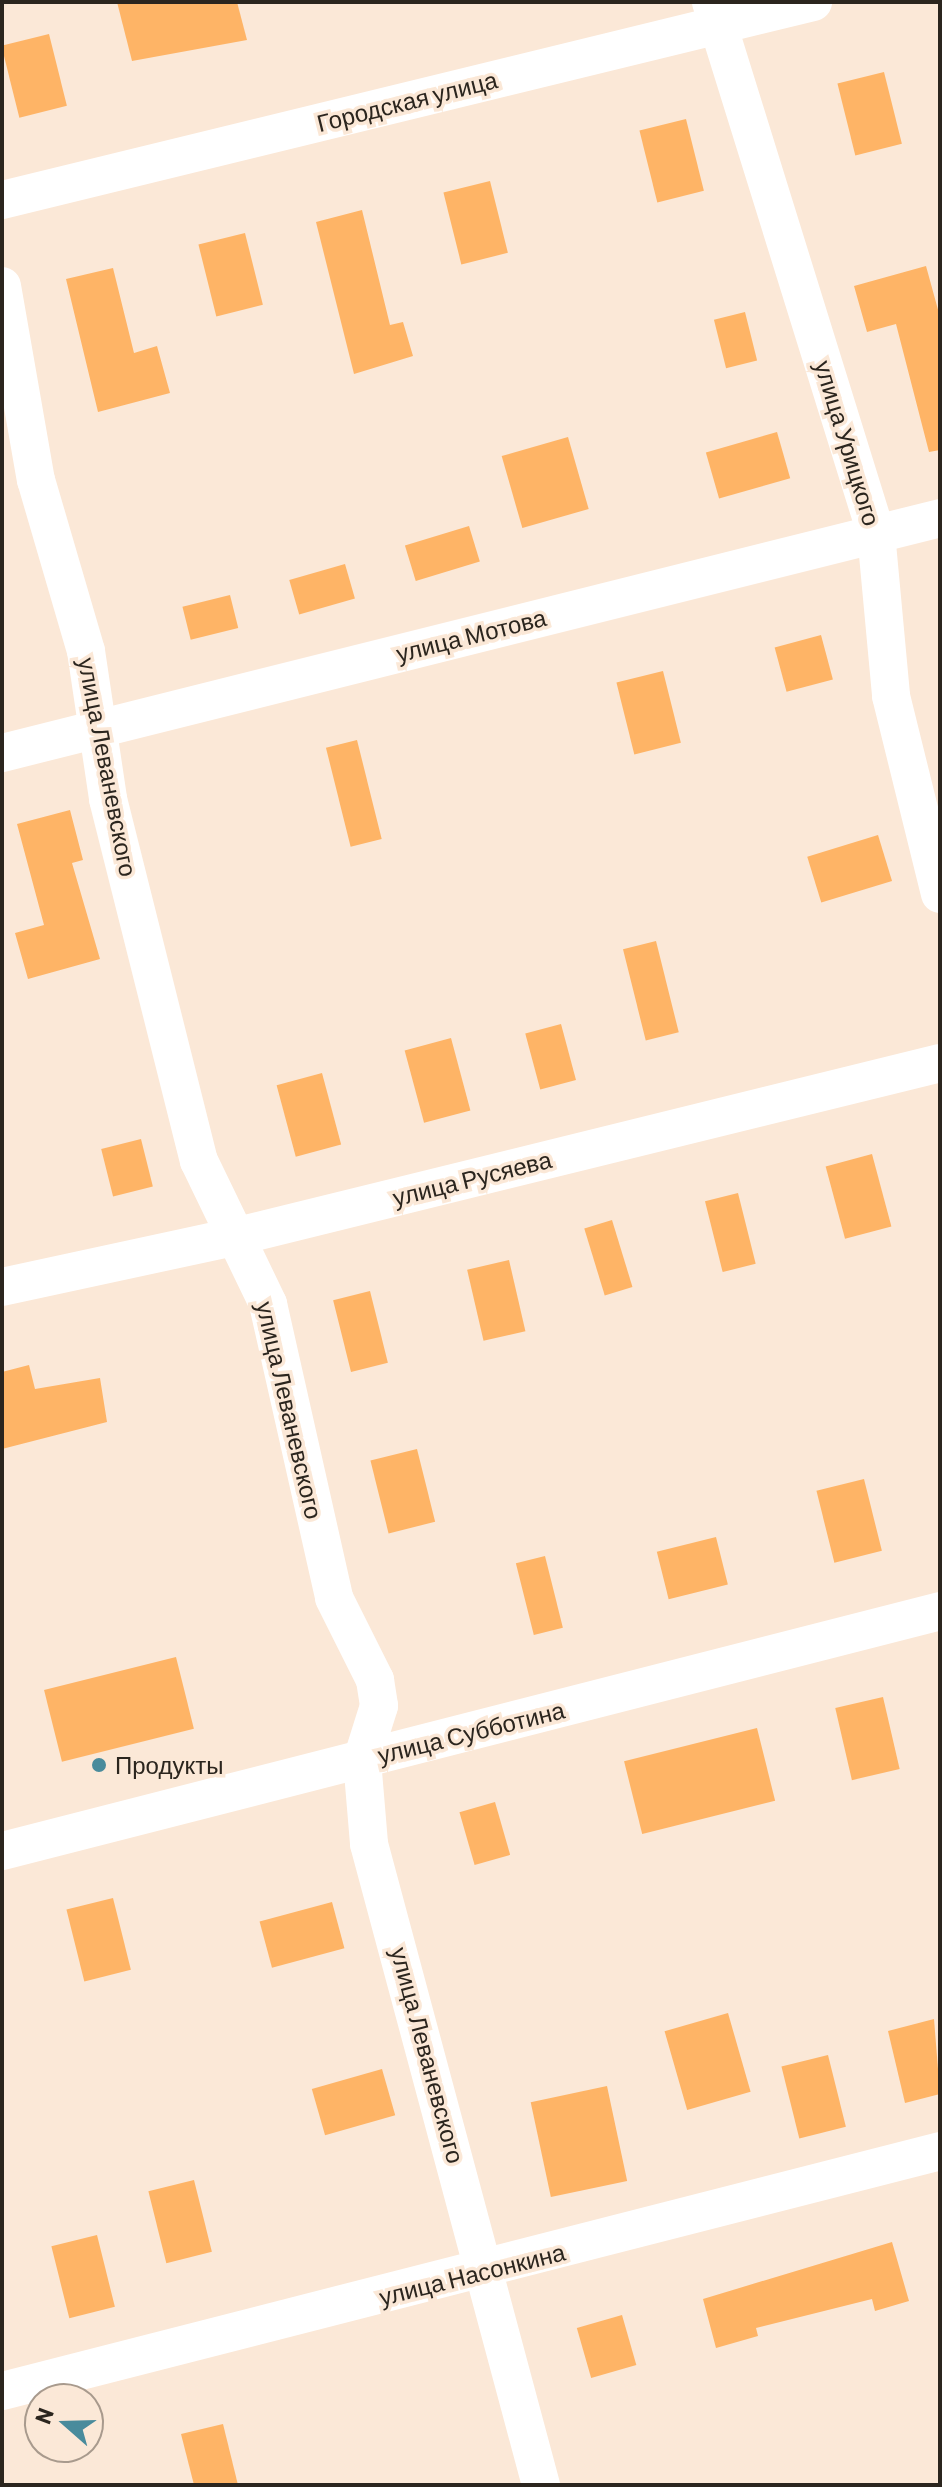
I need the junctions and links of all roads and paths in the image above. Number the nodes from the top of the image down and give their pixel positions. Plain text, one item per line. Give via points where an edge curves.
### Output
1 (813, 2) edge
2 (715, 13) edge
3 (2, 200) edge
4 (2, 286) edge
5 (940, 518) edge
6 (876, 533) junction
7 (101, 728) junction
8 (2, 753) edge
9 (940, 894) edge
10 (940, 1063) edge
11 (238, 1236) junction
12 (2, 1287) edge
13 (940, 1611) edge
14 (362, 1760) junction
15 (2, 1851) edge
16 (940, 2151) edge
17 (488, 2271) junction
18 (2, 2391) edge
19 (541, 2485) edge

1 - 2 street, Городская улица
2 - 3 street, Городская улица
2 - 6 street, улица Урицкого
4 - 7 street, улица Леваневского via 36,480 86,651
5 - 6 street, улица Мотова
6 - 7 street, улица Мотова
6 - 9 street, улица Урицкого via 891,696
7 - 8 street, улица Мотова
7 - 11 street, улица Леваневского via 108,799 199,1161
10 - 11 street, улица Русяева
11 - 12 street, улица Русяева
11 - 14 street, улица Леваневского via 268,1304 334,1598 375,1680 379,1706
13 - 14 street, улица Субботина
14 - 15 street, улица Субботина
14 - 17 street, улица Леваневского via 369,1844
16 - 17 street, улица Насонкина
17 - 18 street, улица Насонкина
17 - 19 street, улица Леваневского

